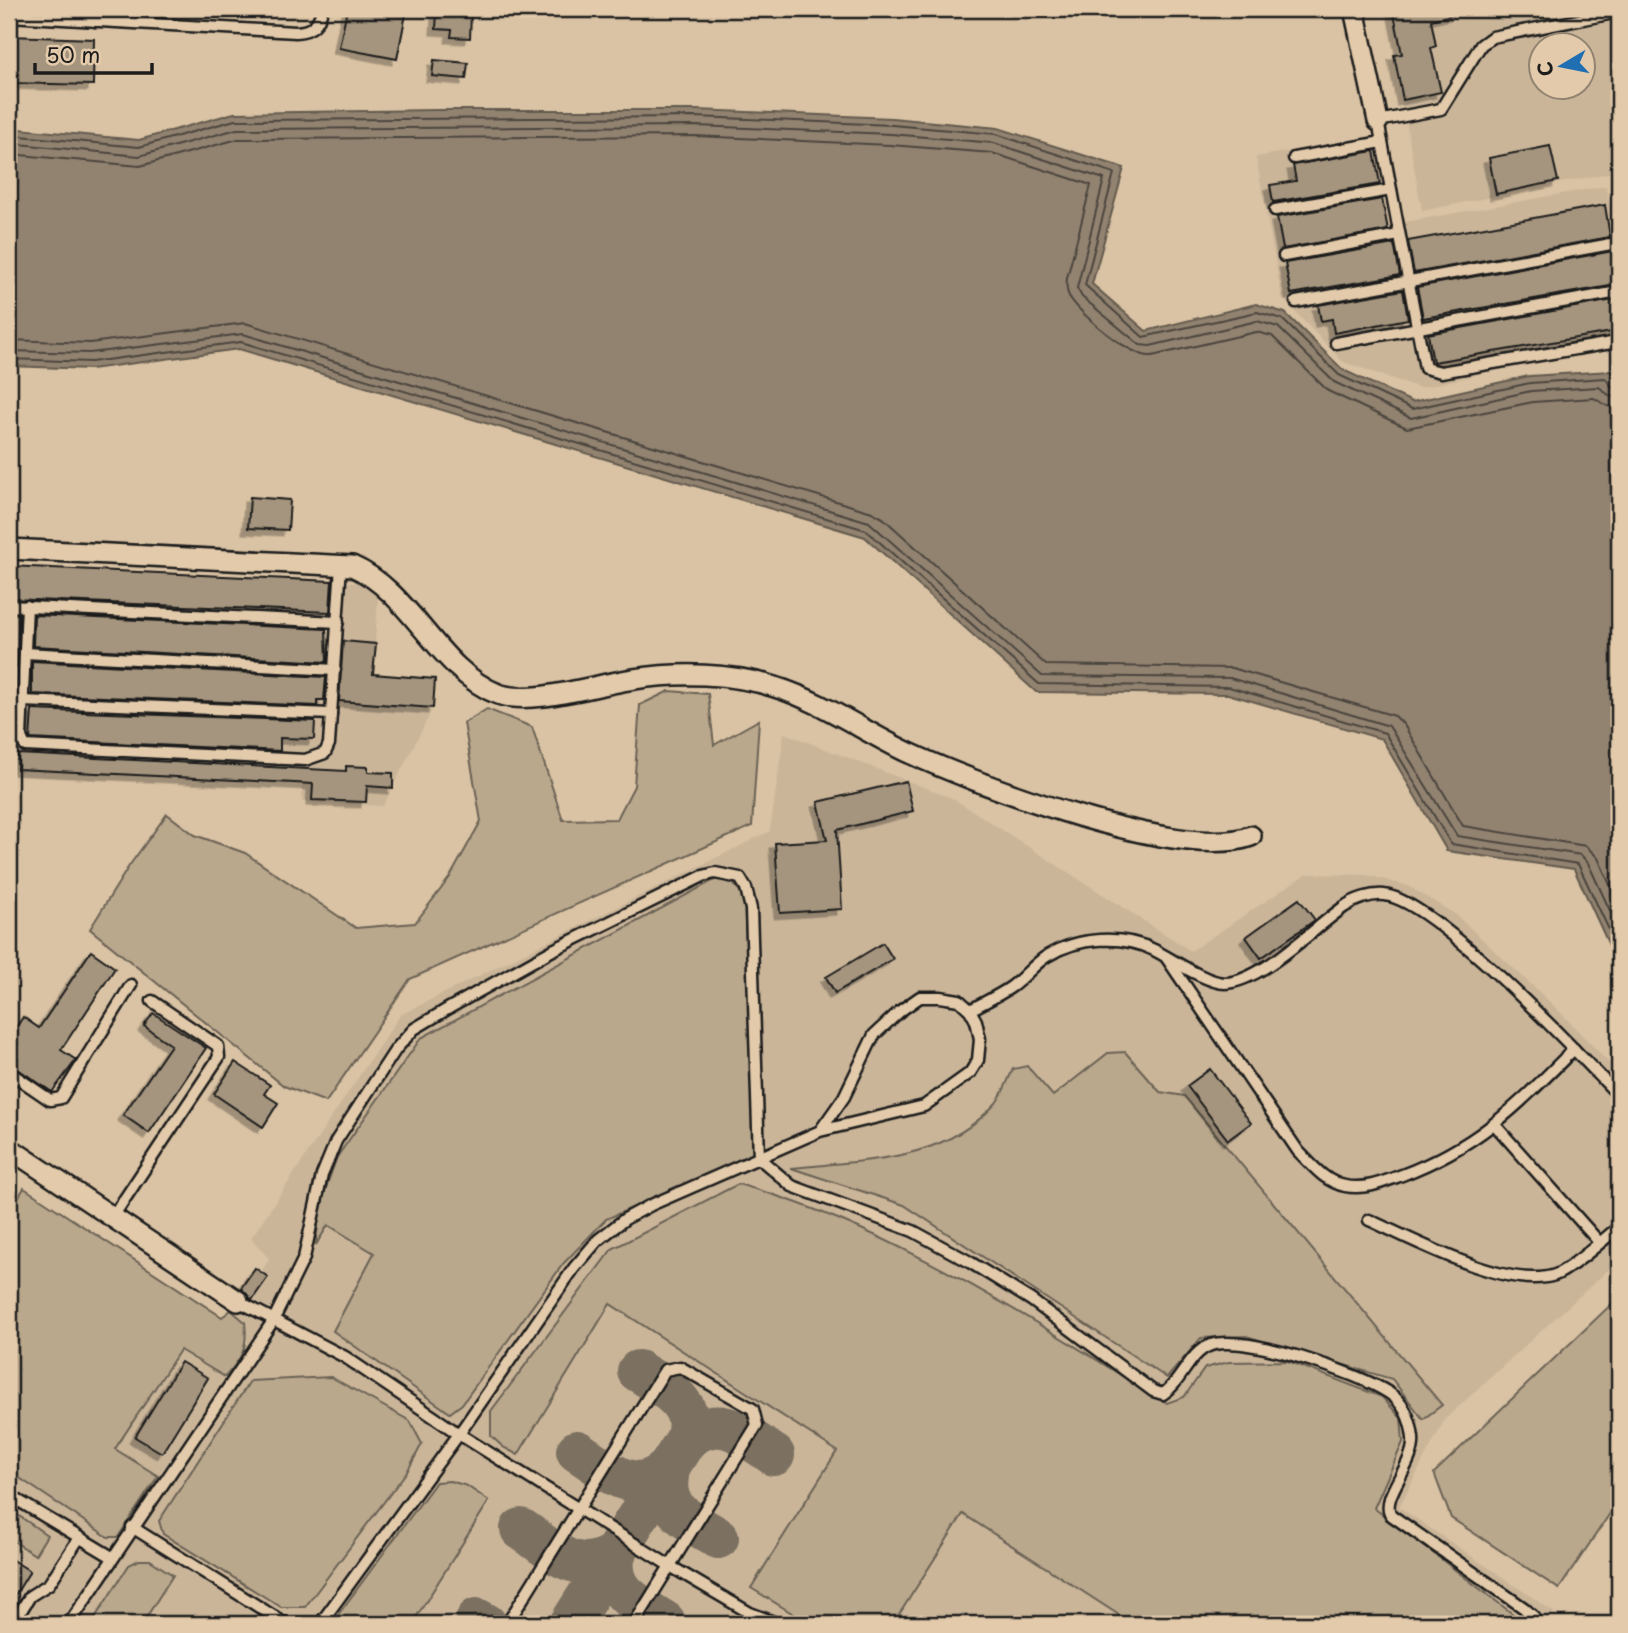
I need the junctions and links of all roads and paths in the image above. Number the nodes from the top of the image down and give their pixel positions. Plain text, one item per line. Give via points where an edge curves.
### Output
1 (96, 9) edge
2 (322, 9) edge
3 (1354, 9) edge
4 (1619, 12) edge
5 (9, 16) edge
6 (95, 21) junction
7 (1378, 121) junction
8 (1382, 142) junction
9 (1294, 158) dead end
10 (1391, 190) junction
11 (1275, 210) dead end
12 (1399, 235) junction
13 (1611, 244) dead end
14 (1284, 256) dead end
15 (1407, 282) junction
16 (1618, 292) edge
17 (1296, 302) dead end
18 (1416, 328) junction
19 (1617, 342) dead end
20 (1336, 343) dead end
21 (9, 549) edge
22 (341, 564) junction
23 (9, 606) edge
24 (27, 606) junction
25 (338, 622) junction
26 (25, 653) junction
27 (335, 670) junction
28 (23, 701) junction
29 (331, 714) junction
30 (1251, 836) dead end
31 (1166, 956) junction
32 (131, 985) dead end
33 (152, 1001) dead end
34 (970, 1010) junction
35 (1574, 1049) junction
36 (9, 1072) edge
37 (1619, 1097) edge
38 (1495, 1125) junction
39 (820, 1131) junction
40 (9, 1148) edge
41 (759, 1158) junction
42 (112, 1218) junction
43 (1368, 1220) dead end
44 (1619, 1227) edge
45 (1599, 1242) junction
46 (238, 1301) joint
47 (273, 1321) junction
48 (459, 1434) junction
49 (9, 1495) edge
50 (578, 1508) junction
51 (132, 1527) junction
52 (79, 1538) junction
53 (111, 1558) junction
54 (670, 1566) junction
55 (13, 1624) edge
56 (69, 1624) edge
57 (286, 1624) edge
58 (320, 1624) edge
59 (507, 1624) edge
60 (634, 1624) edge
61 (779, 1624) edge
62 (1534, 1624) edge

1 - 6 lane
2 - 6 lane via 313,28 296,32
3 - 7 street
4 - 7 lane via 1492,37 1481,45 1441,108
5 - 6 lane
7 - 8 lane
8 - 9 lane
8 - 10 lane
10 - 11 lane
10 - 12 lane
12 - 14 lane
12 - 15 lane
13 - 15 lane
15 - 17 lane
15 - 18 lane
16 - 18 lane
18 - 19 lane via 1425,368 1441,372
18 - 20 lane
21 - 22 street
22 - 25 lane
22 - 30 street via 375,579 471,677 502,695 533,696 646,677 736,678 803,696 905,751 1039,804 1175,839 1234,843
23 - 24 lane
24 - 25 lane
24 - 26 lane
25 - 27 lane
26 - 27 lane
26 - 28 lane
27 - 29 lane
28 - 29 lane
28 - 29 lane via 21,743 30,748 304,760 325,753
31 - 34 lane via 1143,944 1109,939 1075,944 1047,956 1011,987
31 - 35 lane via 1214,982 1245,979 1296,946 1346,905 1385,895 1411,904 1464,943
31 - 38 lane via 1298,1151 1324,1177 1344,1186 1372,1187 1437,1162
32 - 36 lane via 61,1098 50,1100
33 - 42 lane via 218,1046 219,1057
34 - 39 lane via 959,1000 920,997 900,1011 874,1035 844,1097
34 - 39 lane via 979,1039 978,1060 970,1073 924,1106
35 - 37 lane
35 - 38 lane
38 - 45 lane
39 - 41 lane
40 - 42 street
41 - 47 lane via 751,909 740,878 715,873 553,950 414,1030 396,1049 336,1141 322,1175 304,1258
41 - 48 lane via 651,1205 598,1240
41 - 62 lane via 792,1186 912,1231 968,1261 1031,1300 1153,1391 1163,1394 1171,1389 1200,1352 1231,1343 1301,1356 1390,1393 1409,1417 1414,1449 1387,1509 1524,1608 1534,1617
42 - 46 street
43 - 45 lane via 1490,1272 1533,1278 1557,1275
44 - 45 lane
46 - 47 lane
47 - 48 lane via 345,1357
47 - 51 lane
48 - 50 lane
48 - 58 lane
49 - 52 lane
50 - 54 lane
50 - 54 lane via 670,1367 680,1367 753,1409 758,1420 750,1440
50 - 59 lane
51 - 53 lane
51 - 57 lane
52 - 53 lane
52 - 55 lane via 49,1584 30,1596
53 - 56 lane
54 - 60 lane
54 - 61 lane via 750,1613

